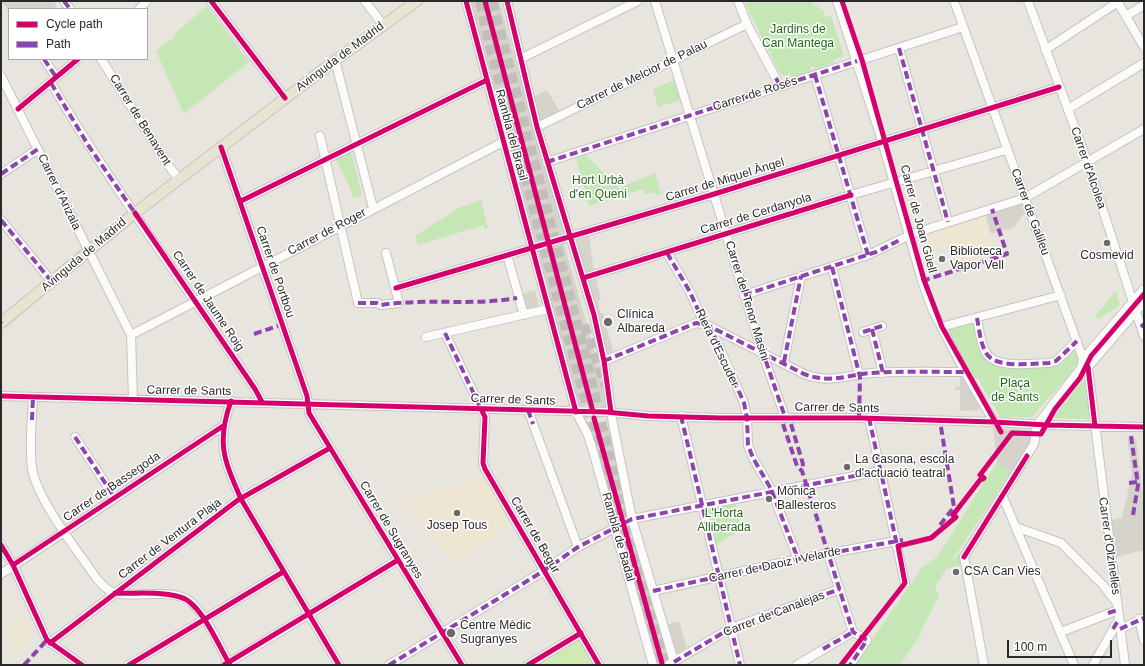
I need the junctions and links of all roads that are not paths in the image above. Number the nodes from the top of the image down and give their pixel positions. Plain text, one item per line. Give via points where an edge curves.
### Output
1 (211, 1) edge
2 (365, 1) edge
3 (417, 1) edge
4 (466, 1) edge
5 (507, 1) edge
6 (638, 1) edge
7 (655, 1) edge
8 (738, 1) edge
9 (837, 1) edge
10 (954, 1) edge
11 (1028, 1) edge
12 (1118, 2) edge
13 (1144, 5) edge
14 (1126, 16) junction
15 (747, 24) junction
16 (383, 25) junction
17 (963, 27) junction
18 (1144, 47) edge
19 (899, 48) junction
20 (1045, 50) junction
21 (520, 59) junction
22 (44, 60) edge
23 (77, 60) edge
24 (103, 60) edge
25 (335, 60) junction
26 (672, 60) junction
27 (857, 61) junction
28 (1144, 63) edge
29 (815, 75) junction
30 (1, 76) edge
31 (54, 80) junction
32 (487, 80) junction
33 (780, 86) junction
34 (1059, 87) junction
35 (285, 98) junction
36 (993, 108) junction
37 (18, 109) junction
38 (1068, 109) junction
39 (689, 116) junction
40 (537, 127) junction
41 (922, 128) junction
42 (1144, 128) edge
43 (320, 136) dead end
44 (882, 141) junction
45 (503, 142) junction
46 (357, 143) junction
47 (221, 147) junction
48 (38, 149) junction
49 (1006, 150) junction
50 (838, 155) junction
51 (325, 159) junction
52 (1087, 161) junction
53 (547, 162) junction
54 (934, 172) junction
55 (1, 174) edge
56 (179, 179) junction
57 (895, 183) junction
58 (713, 194) junction
59 (851, 195) junction
60 (1025, 198) junction
61 (241, 201) junction
62 (372, 208) junction
63 (135, 213) junction
64 (1, 220) edge
65 (948, 222) junction
66 (341, 225) junction
67 (725, 233) junction
68 (910, 235) junction
69 (569, 238) junction
70 (531, 248) junction
71 (88, 252) junction
72 (386, 253) dead end
73 (667, 253) junction
74 (507, 255) junction
75 (868, 255) junction
76 (262, 267) junction
77 (832, 267) junction
78 (801, 276) junction
79 (583, 278) junction
80 (52, 282) junction
81 (396, 288) junction
82 (1144, 289) edge
83 (744, 295) junction
84 (1061, 295) junction
85 (197, 301) junction
86 (1132, 301) junction
87 (1144, 302) edge
88 (548, 309) junction
89 (1136, 311) junction
90 (524, 315) junction
91 (977, 318) junction
92 (1, 323) edge
93 (707, 325) junction
94 (882, 326) dead end
95 (1142, 326) edge
96 (941, 327) junction
97 (872, 329) junction
98 (862, 332) dead end
99 (445, 333) junction
100 (131, 335) junction
101 (1144, 336) edge
102 (426, 337) dead end
103 (1077, 340) junction
104 (762, 352) junction
105 (604, 360) junction
106 (1083, 360) junction
107 (784, 362) junction
108 (1088, 367) junction
109 (965, 372) junction
110 (883, 373) junction
111 (859, 375) junction
112 (1, 396) edge
113 (33, 398) junction
114 (133, 400) junction
115 (231, 401) junction
116 (262, 402) junction
117 (308, 404) junction
118 (481, 409) junction
119 (528, 410) junction
120 (576, 412) junction
121 (611, 412) junction
122 (680, 416) junction
123 (785, 417) junction
124 (747, 418) junction
125 (869, 418) junction
126 (994, 422) junction
127 (1037, 425) junction
128 (223, 426) junction
129 (1095, 426) junction
130 (1144, 426) edge
131 (75, 437) dead end
132 (330, 448) junction
133 (880, 471) junction
134 (772, 492) junction
135 (1002, 495) junction
136 (115, 498) junction
137 (241, 499) junction
138 (701, 506) junction
139 (632, 519) junction
140 (615, 527) junction
141 (1016, 527) junction
142 (64, 531) junction
143 (896, 541) junction
144 (1, 545) edge
145 (578, 547) junction
146 (828, 554) junction
147 (798, 559) junction
148 (398, 560) junction
149 (13, 565) junction
150 (544, 570) junction
151 (283, 572) junction
152 (1, 574) edge
153 (718, 576) junction
154 (905, 583) dead end
155 (840, 589) junction
156 (653, 591) junction
157 (115, 593) junction
158 (1118, 606) junction
159 (308, 614) junction
160 (1119, 619) junction
161 (1142, 619) edge
162 (205, 620) junction
163 (731, 628) junction
164 (1120, 629) junction
165 (442, 632) junction
166 (853, 632) junction
167 (1060, 632) junction
168 (581, 633) junction
169 (1144, 640) edge
170 (50, 643) junction
171 (228, 664) edge
172 (672, 664) edge
173 (82, 665) edge
174 (128, 665) edge
175 (339, 665) edge
176 (389, 665) edge
177 (462, 665) edge
178 (528, 665) edge
179 (600, 665) edge
180 (653, 665) edge
181 (740, 665) edge
182 (797, 665) edge
183 (850, 665) edge
184 (984, 665) edge
185 (1074, 665) edge
186 (1094, 665) edge
187 (1125, 665) edge

1 - 35 street
2 - 16 street
3 - 16 main road, Avinguda de Madrid
4 - 32 street, Rambla del Brasil
5 - 21 street
6 - 21 street
7 - 26 street, Carrer del Tenor Masini
8 - 15 street
9 - 27 street, Carrer de Joan Güell
10 - 17 street, Carrer de Galileu
11 - 20 street, Carrer d'Alcolea
12 - 14 street
12 - 20 street
13 - 14 street
14 - 18 street
15 - 26 street, Carrer de Melcior de Palau
15 - 33 street
16 - 25 main road, Avinguda de Madrid
17 - 19 street, Carrer de Rosés
17 - 36 street, Carrer de Galileu
19 - 27 street, Carrer de Rosés
19 - 41 street
20 - 34 street, Carrer d'Alcolea
21 - 40 street
22 - 31 street, Carrer de Jaume Roig
23 - 31 street
24 - 56 street, Carrer de Benavent
25 - 35 main road, Avinguda de Madrid
25 - 46 street
26 - 39 street, Carrer del Tenor Masini
26 - 40 street, Carrer de Melcior de Palau
27 - 29 street, Carrer de Rosés
27 - 44 street, Carrer de Joan Güell
28 - 38 street
29 - 33 street, Carrer de Rosés
29 - 50 street
30 - 37 street, Carrer d'Arizala
31 - 37 street
31 - 63 street, Carrer de Jaume Roig via 88,145
32 - 45 street, Rambla del Brasil
32 - 46 street
33 - 39 street, Carrer de Rosés
34 - 36 street, Carrer de Miquel Àngel
34 - 38 street, Carrer d'Alcolea
35 - 47 main road, Avinguda de Madrid
36 - 41 street, Carrer de Miquel Àngel
36 - 49 street, Carrer de Galileu
37 - 48 street, Carrer d'Arizala
38 - 52 street, Carrer d'Alcolea
39 - 53 street, Carrer de Rosés
39 - 58 street, Carrer del Tenor Masini
40 - 53 street
41 - 44 street, Carrer de Miquel Àngel
41 - 54 street
42 - 52 street
43 - 51 street
44 - 50 street, Carrer de Miquel Àngel
44 - 57 street, Carrer de Joan Güell
45 - 62 street, Carrer de Roger
45 - 70 street, Rambla del Brasil
46 - 51 street
46 - 62 street
47 - 56 main road, Avinguda de Madrid
47 - 61 street, Carrer de Portbou
48 - 55 street
48 - 71 street, Carrer d'Arizala
49 - 54 street, Carrer de Cerdanyola
49 - 60 street, Carrer de Galileu
50 - 58 street, Carrer de Miquel Àngel
50 - 59 street
51 - 61 street
51 - 66 street
52 - 60 street
52 - 86 street, Carrer d'Alcolea
53 - 69 street
54 - 57 street, Carrer de Cerdanyola
54 - 65 street
56 - 63 main road, Avinguda de Madrid
57 - 59 street, Carrer de Cerdanyola
57 - 68 street, Carrer de Joan Güell
58 - 67 street, Carrer del Tenor Masini
58 - 69 street, Carrer de Miquel Àngel
59 - 67 street, Carrer de Cerdanyola
59 - 75 street
60 - 65 street
60 - 84 street, Carrer de Galileu
61 - 76 street, Carrer de Portbou
62 - 66 street, Carrer de Roger
63 - 71 main road, Avinguda de Madrid
63 - 85 street, Carrer de Jaume Roig
64 - 80 street
65 - 68 street
66 - 76 street, Carrer de Roger
66 - 81 street via 358,303 377,303 380,306 399,302
67 - 73 street, Carrer de Cerdanyola
67 - 83 street, Carrer del Tenor Masini
68 - 75 street
68 - 96 street, Carrer de Joan Güell via 922,281
69 - 70 street, Carrer de Miquel Àngel
69 - 79 street
70 - 74 street, Carrer de Miquel Àngel
70 - 88 street, Rambla del Brasil
71 - 80 main road, Avinguda de Madrid
71 - 100 street, Carrer d'Arizala
72 - 81 street
73 - 79 street, Carrer de Cerdanyola
73 - 93 street, Riera d'Escuder
74 - 81 street, Carrer de Miquel Àngel
74 - 90 street
75 - 77 street
76 - 85 street, Carrer de Roger
76 - 117 street, Carrer de Portbou
77 - 78 street
77 - 111 street
78 - 83 street
78 - 107 street
79 - 105 street
80 - 92 main road, Avinguda de Madrid
82 - 86 street
83 - 104 street, Carrer del Tenor Masini
84 - 91 street
84 - 103 street, Carrer de Galileu
85 - 100 street, Carrer de Roger
85 - 116 street, Carrer de Jaume Roig
86 - 89 street, Carrer d'Alcolea
86 - 106 street via 1125,313
87 - 89 street
88 - 90 street
88 - 120 street, Rambla del Brasil
89 - 95 street, Carrer d'Alcolea
89 - 108 street
90 - 99 street
91 - 96 street
91 - 103 street via 985,352 991,360 1000,364 1056,361
93 - 104 street
93 - 105 street via 692,323
93 - 124 street, Riera d'Escuder via 741,396
94 - 97 street
95 - 101 street, Carrer d'Alcolea
96 - 109 street, Carrer de Joan Güell
97 - 98 street
97 - 110 street
99 - 102 street
99 - 118 street, Carrer de Begur
100 - 114 street, Carrer d'Arizala
103 - 106 street, Carrer de Galileu
104 - 107 street
104 - 123 street, Carrer del Tenor Masini
105 - 121 street
106 - 108 street, Carrer de Galileu
106 - 127 street via 1081,368
107 - 111 street via 804,374 819,378 832,380
108 - 129 street, Carrer de Galileu
109 - 110 street
109 - 126 street, Carrer de Joan Güell
110 - 111 street
112 - 113 street, Carrer de Sants
113 - 114 street, Carrer de Sants
113 - 142 street via 32,470 37,486
114 - 115 street, Carrer de Sants
115 - 116 street, Carrer de Sants
115 - 128 street
116 - 117 street, Carrer de Sants
117 - 118 street, Carrer de Sants
117 - 132 street, Carrer de Sugranyes via 309,412
118 - 119 street, Carrer de Sants
118 - 150 street, Carrer de Begur via 485,417 484,466
119 - 120 street, Carrer de Sants
119 - 145 street
120 - 121 street, Carrer de Sants
120 - 140 street, Rambla de Badal via 588,435
121 - 122 street, Carrer de Sants
121 - 139 street, Rambla de Badal
122 - 124 street, Carrer de Sants
122 - 138 street
123 - 124 street, Carrer de Sants
123 - 125 street, Carrer de Sants
124 - 134 street, Riera d'Escuder via 748,445
125 - 126 street, Carrer de Sants
125 - 133 street
126 - 127 street, Carrer de Sants
127 - 129 street, Carrer de Sants
127 - 135 street via 1034,444
128 - 136 street, Carrer de Bassegoda
128 - 137 street via 224,456
129 - 130 street, Carrer de Sants
129 - 158 street, Carrer d'Olzinelles
131 - 136 street
132 - 137 street, Carrer de Ventura Plaja
132 - 148 street, Carrer de Sugranyes
133 - 134 street
133 - 143 street
134 - 138 street
134 - 147 street, Riera d'Escuder
135 - 141 street
135 - 184 street via 964,557
136 - 142 street, Carrer de Bassegoda
137 - 151 street
137 - 157 street, Carrer de Ventura Plaja
138 - 139 street
138 - 153 street
139 - 140 street
139 - 156 street, Rambla de Badal
140 - 145 street
140 - 180 street, Rambla de Badal
141 - 158 street via 1061,542 1103,585
141 - 167 street
142 - 149 street, Carrer de Bassegoda
142 - 157 street via 97,579
143 - 146 street, Carrer de Daoiz i Velarde
143 - 154 street
144 - 149 street
145 - 150 street
146 - 147 street, Carrer de Daoiz i Velarde
146 - 155 street
147 - 153 street, Carrer de Daoiz i Velarde
148 - 159 street
148 - 165 street, Carrer de Sugranyes
149 - 152 street, Carrer de Bassegoda
149 - 170 street via 43,633
150 - 165 street
150 - 168 street, Carrer de Begur
151 - 159 street
151 - 162 street
153 - 156 street, Carrer de Daoiz i Velarde
153 - 163 street
155 - 163 street, Carrer de Canalejas
155 - 166 street
156 - 172 street, Rambla de Badal
157 - 162 street via 181,597 191,602
157 - 170 street, Carrer de Ventura Plaja
158 - 160 street, Carrer d'Olzinelles
158 - 167 street
159 - 171 street
159 - 175 street
160 - 164 street, Carrer d'Olzinelles
160 - 186 street
161 - 164 street
161 - 169 street
162 - 171 street
162 - 174 street
163 - 172 street, Carrer de Canalejas
163 - 181 street
164 - 187 street, Carrer d'Olzinelles
165 - 176 street
165 - 177 street, Carrer de Sugranyes
166 - 182 street
166 - 183 street via 867,640
167 - 185 street
168 - 178 street
168 - 179 street, Carrer de Begur
170 - 173 street

